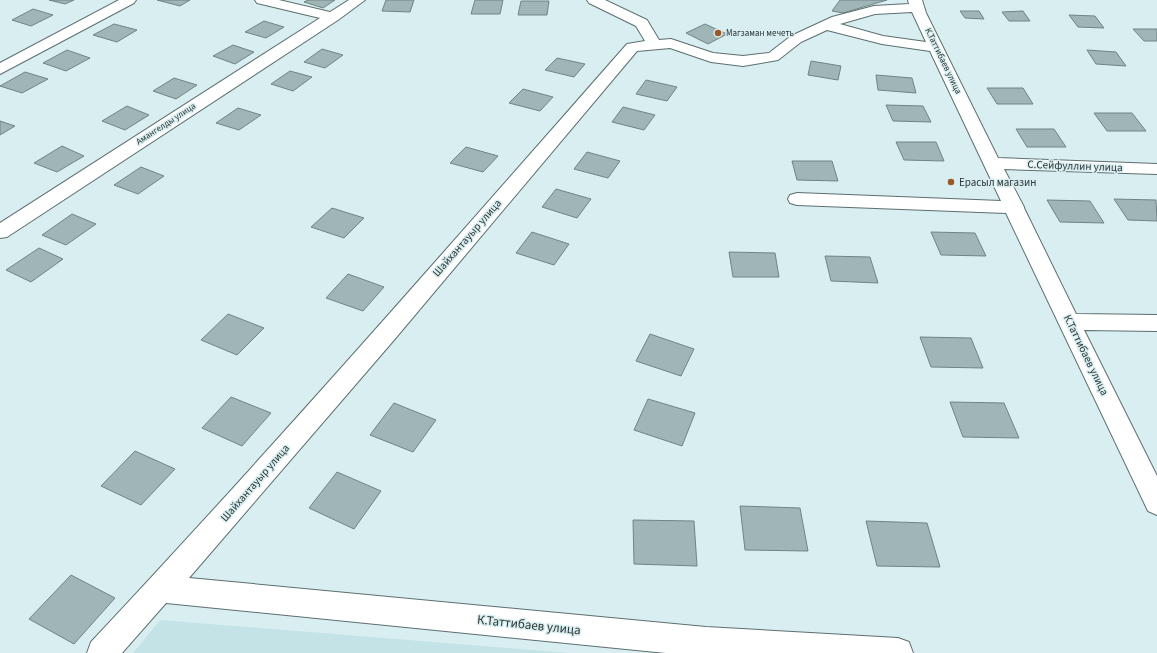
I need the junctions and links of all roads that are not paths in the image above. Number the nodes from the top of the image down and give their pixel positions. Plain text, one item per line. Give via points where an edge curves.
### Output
1 (129, 0) edge
2 (262, 0) edge
3 (358, 0) edge
4 (594, 0) edge
5 (916, 4) edge
6 (333, 17) junction
7 (826, 25) junction
8 (654, 45) junction
9 (937, 48) junction
10 (0, 69) edge
11 (993, 163) junction
12 (1157, 168) edge
13 (797, 199) dead end
14 (1015, 207) junction
15 (0, 232) edge
16 (1070, 322) junction
17 (1157, 323) edge
18 (1157, 503) edge
19 (160, 589) junction
20 (102, 653) edge
21 (898, 653) edge

1 - 10 street
2 - 6 street
3 - 6 street, Амангелды улица
4 - 8 street via 642,23
5 - 7 street, Шайхантауыр улица via 874,10
5 - 9 street, К.Таттибаев улица
6 - 15 street, Амангелды улица
7 - 8 street, Шайхантауыр улица via 796,39 773,56 743,61 711,56 672,43
7 - 9 street via 882,40
8 - 19 street, Шайхантауыр улица via 632,47 391,328
9 - 11 street, К.Таттибаев улица
11 - 12 street, С.Сейфуллин улица
11 - 14 street, К.Таттибаев улица
13 - 14 street
14 - 16 street, К.Таттибаев улица
16 - 17 street
16 - 18 street, К.Таттибаев улица
19 - 20 street, Шайхантауыр улица
19 - 21 street, К.Таттибаев улица via 706,642

